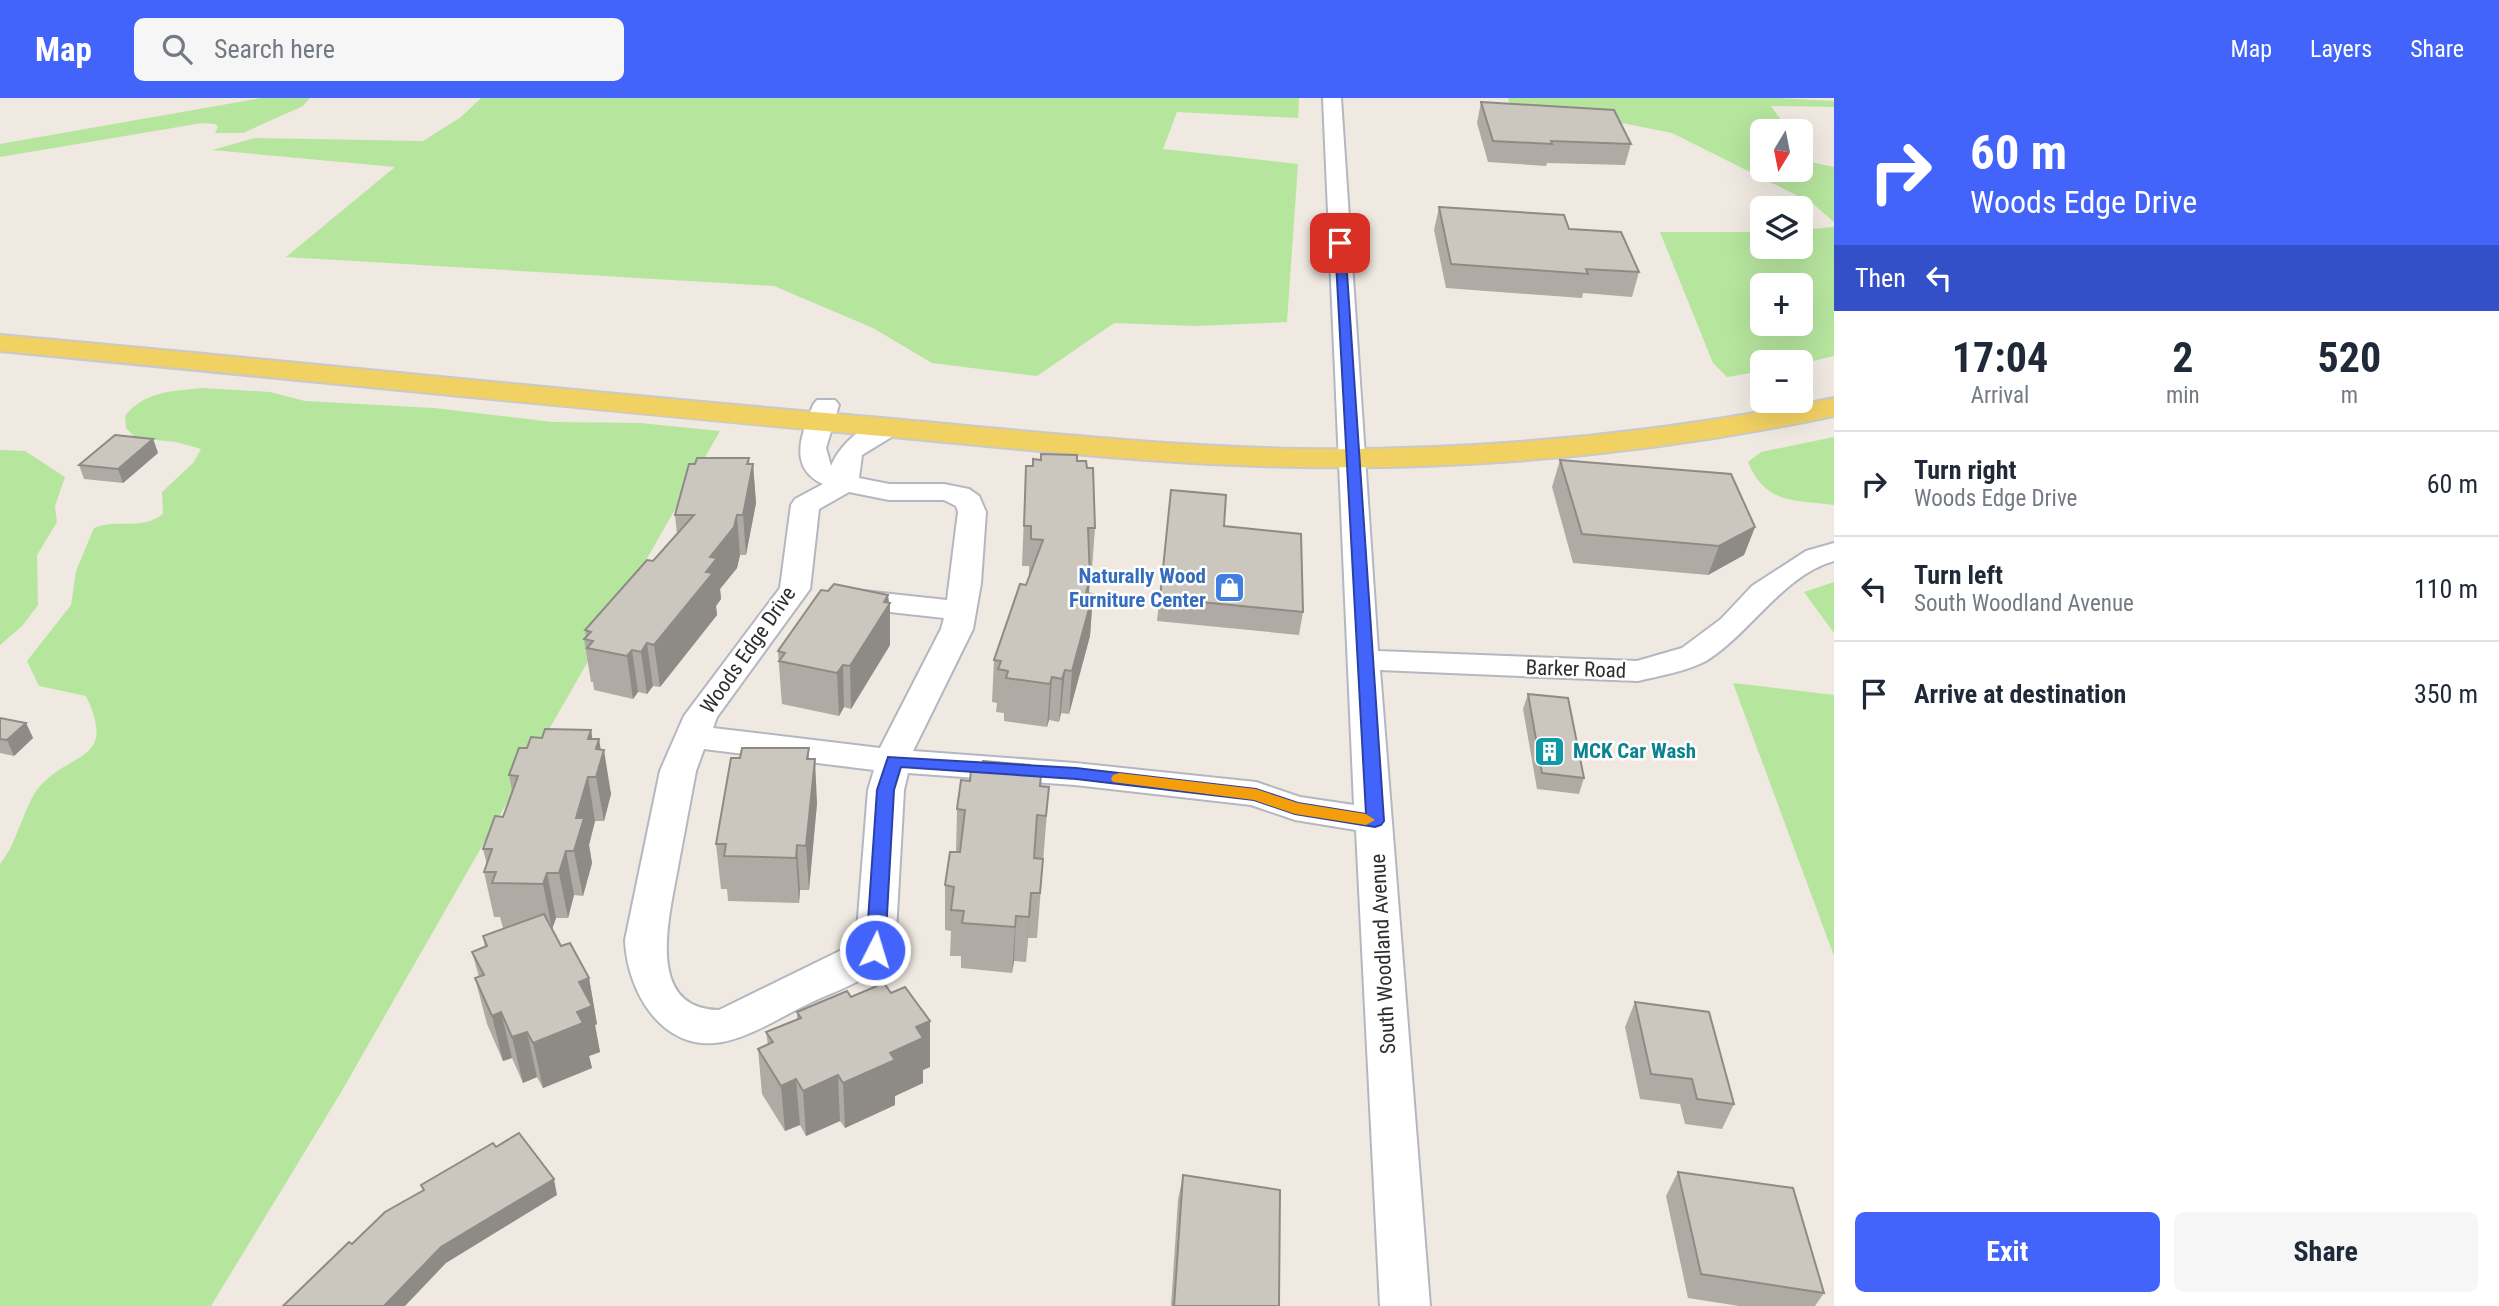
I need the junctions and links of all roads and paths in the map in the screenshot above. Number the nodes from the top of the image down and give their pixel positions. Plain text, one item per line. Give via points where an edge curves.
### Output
1 (1332, 98) edge
2 (0, 343) edge
3 (1834, 382) edge
4 (1813, 387) edge
5 (1750, 399) edge
6 (1834, 407) edge
7 (823, 414) junction
8 (890, 428) junction
9 (1353, 449) junction
10 (845, 484) junction
11 (1834, 552) edge
12 (793, 593) junction
13 (961, 611) junction
14 (1363, 660) junction
15 (694, 737) junction
16 (894, 761) junction
17 (1375, 821) junction
18 (1405, 1306) edge

1 - 9 street, South Woodland Avenue
2 - 7 main road via 343,377
3 - 4 main road
5 - 9 main road via 1674,414
6 - 9 main road via 1708,431 1545,450
7 - 8 main road
7 - 9 main road via 1149,431
7 - 10 street via 813,459 818,470
8 - 9 main road via 1106,447
8 - 10 street via 848,453
9 - 14 street, South Woodland Avenue
10 - 12 street, Woods Edge Drive via 805,505
10 - 13 street, Woods Edge Drive via 889,492 944,492 969,502 971,524
11 - 14 street, Barker Road via 1816,557 1763,592 1732,626 1693,655 1637,671
12 - 13 street
12 - 15 street, Woods Edge Drive via 701,716
13 - 16 street, Woods Edge Drive via 945,656 899,740
14 - 17 street, South Woodland Avenue
15 - 16 street, Woods Edge Drive
15 - 16 street, Woods Edge Drive via 678,771 645,940 645,964 665,1007 694,1024 720,1026 875,950 886,790
16 - 17 street, Woods Edge Drive via 1076,774 1256,794 1295,808
17 - 18 street, South Woodland Avenue

